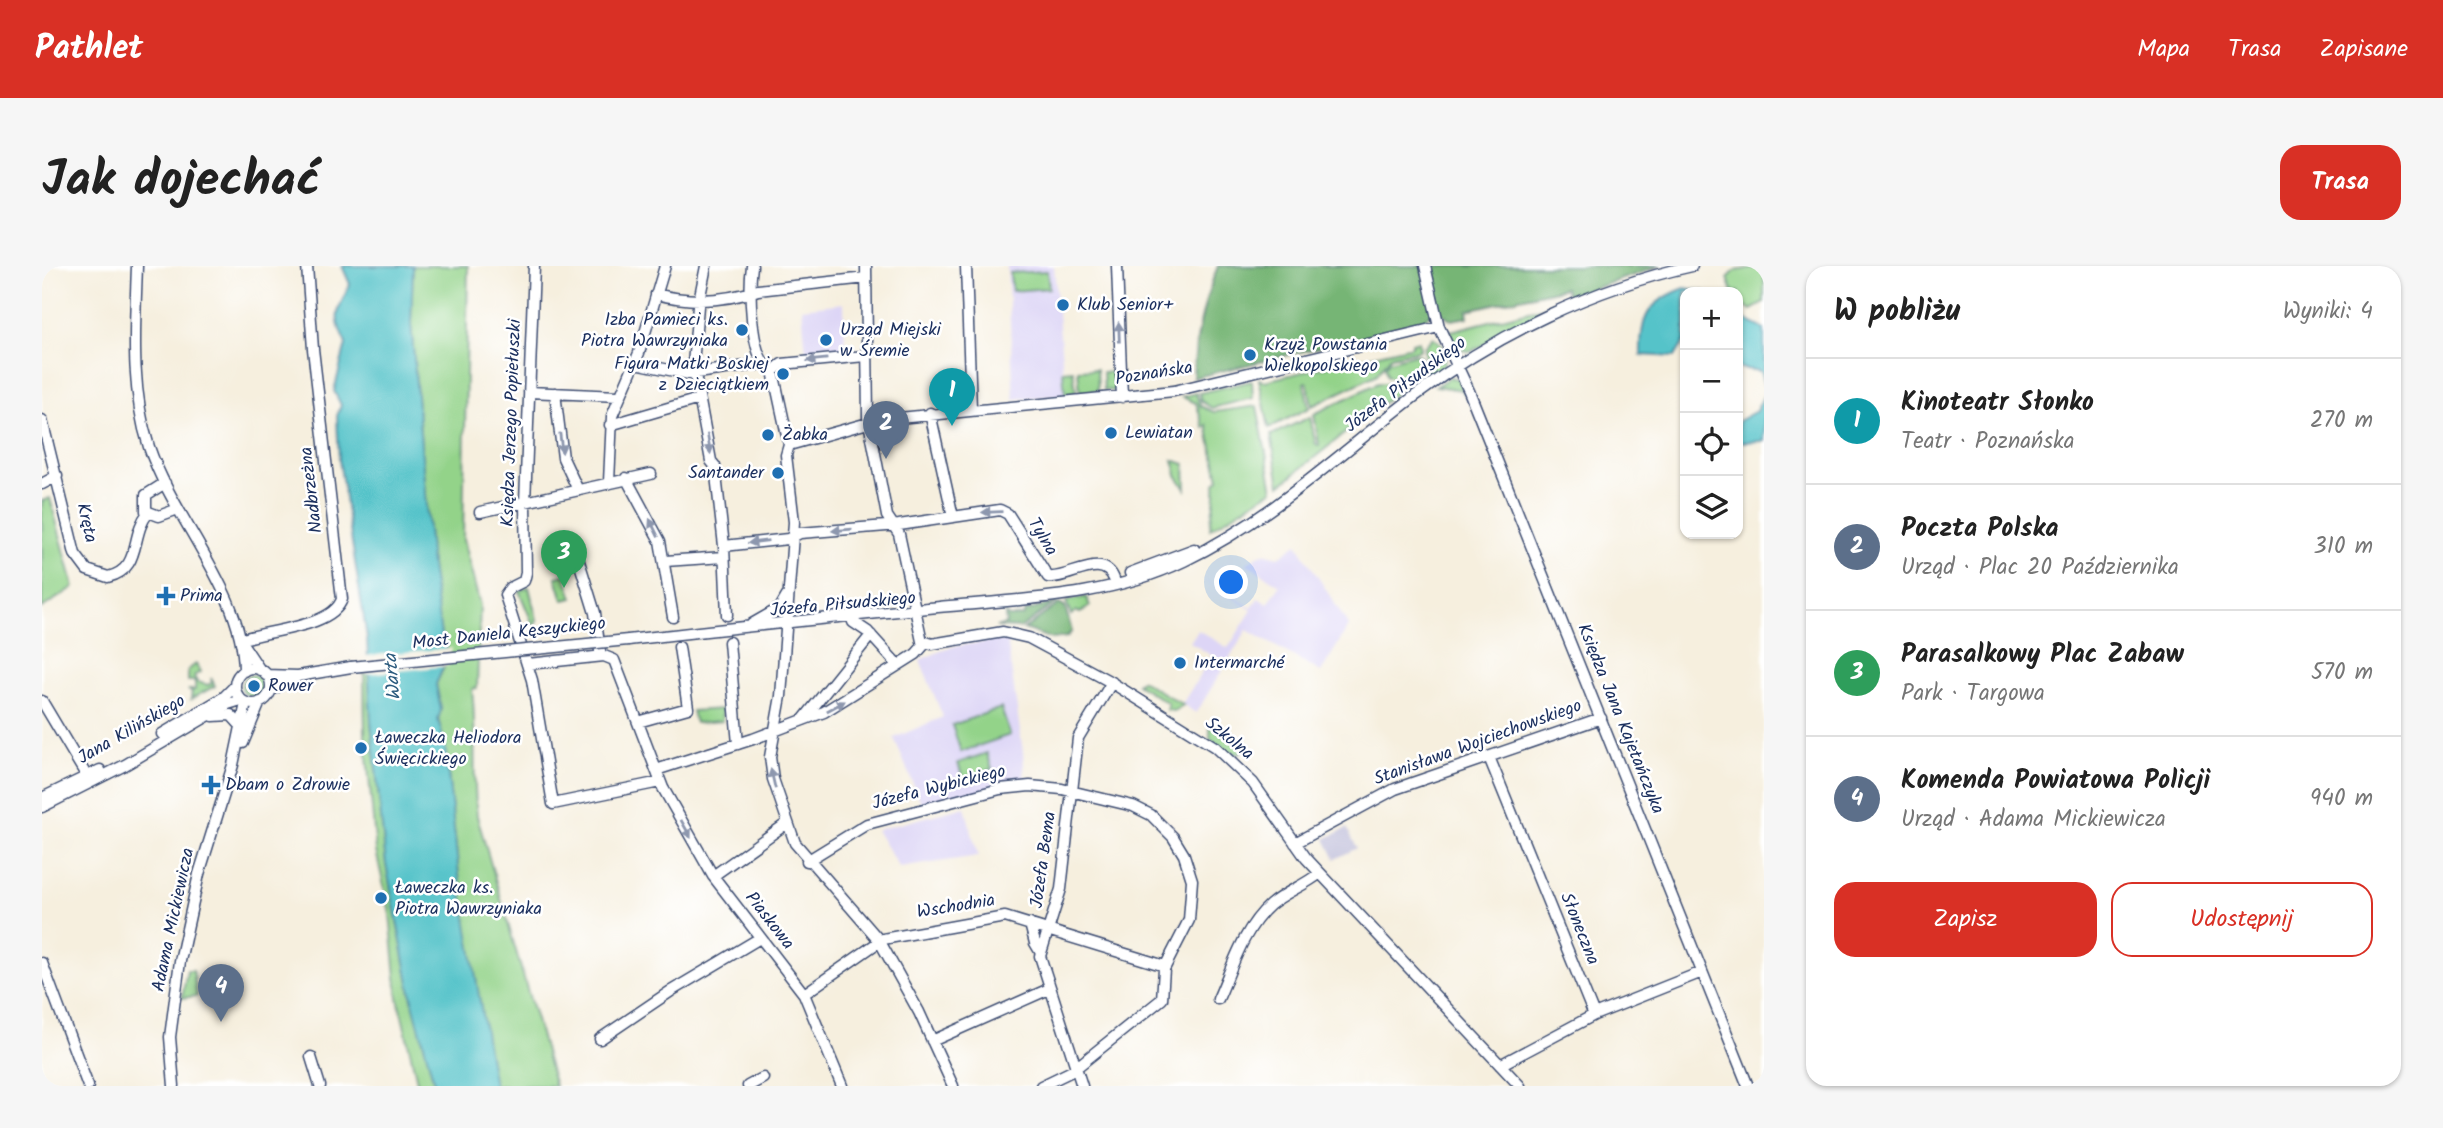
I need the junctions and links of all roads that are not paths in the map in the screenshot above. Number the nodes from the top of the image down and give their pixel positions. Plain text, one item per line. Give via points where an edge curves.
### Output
1 (137, 266) edge
2 (307, 266) edge
3 (534, 266) edge
4 (665, 266) edge
5 (706, 266) edge
6 (752, 266) edge
7 (866, 266) edge
8 (966, 266) edge
9 (1117, 266) edge
10 (1425, 266) edge
11 (1692, 266) edge
12 (866, 278) junction
13 (656, 294) junction
14 (750, 294) junction
15 (699, 300) junction
16 (1439, 327) junction
17 (865, 356) junction
18 (635, 363) junction
19 (762, 363) junction
20 (1458, 366) junction
21 (773, 371) junction
22 (693, 373) junction
23 (529, 392) junction
24 (555, 393) junction
25 (618, 396) junction
26 (1122, 397) junction
27 (699, 399) junction
28 (971, 409) junction
29 (930, 413) junction
30 (42, 420) edge
31 (869, 423) junction
32 (610, 425) junction
33 (789, 445) junction
34 (651, 474) dead end
35 (57, 476) junction
36 (626, 478) junction
37 (609, 482) junction
38 (165, 483) junction
39 (42, 484) edge
40 (578, 490) junction
41 (525, 503) junction
42 (178, 509) junction
43 (480, 512) dead end
44 (148, 513) junction
45 (953, 517) junction
46 (893, 525) junction
47 (1235, 532) junction
48 (793, 537) junction
49 (724, 551) junction
50 (578, 558) dead end
51 (665, 561) junction
52 (1114, 579) junction
53 (1058, 595) junction
54 (787, 596) junction
55 (914, 613) junction
56 (727, 615) dead end
57 (673, 617) dead end
58 (853, 622) junction
59 (752, 624) junction
60 (786, 625) junction
61 (718, 631) junction
62 (871, 635) junction
63 (628, 640) joint
64 (923, 641) junction
65 (729, 642) dead end
66 (244, 643) junction
67 (679, 647) dead end
68 (601, 657) junction
69 (528, 664) junction
70 (897, 664) junction
71 (244, 671) junction
72 (263, 673) junction
73 (298, 676) junction
74 (1112, 682) junction
75 (235, 686) junction
76 (270, 691) junction
77 (42, 701) edge
78 (244, 701) junction
79 (260, 702) junction
80 (213, 716) junction
81 (1601, 718) junction
82 (637, 720) junction
83 (803, 720) junction
84 (242, 726) junction
85 (773, 732) junction
86 (738, 744) junction
87 (1489, 757) junction
88 (233, 765) junction
89 (656, 770) junction
90 (88, 780) junction
91 (660, 782) junction
92 (1071, 792) junction
93 (42, 798) edge
94 (42, 807) edge
95 (786, 824) junction
96 (1295, 843) junction
97 (807, 861) junction
98 (1320, 873) junction
99 (713, 876) junction
100 (1030, 923) junction
101 (1049, 930) junction
102 (760, 938) junction
103 (880, 940) junction
104 (1041, 953) junction
105 (42, 963) edge
106 (1165, 966) junction
107 (1702, 972) junction
108 (1049, 989) junction
109 (804, 994) junction
110 (1218, 999) dead end
111 (1594, 1015) junction
112 (600, 1039) dead end
113 (932, 1041) junction
114 (311, 1057) dead end
115 (1500, 1065) junction
116 (1076, 1068) junction
117 (763, 1078) dead end
118 (83, 1084) edge
119 (174, 1086) edge
120 (320, 1086) edge
121 (748, 1086) edge
122 (842, 1086) edge
123 (953, 1086) edge
124 (1041, 1086) edge
125 (1082, 1086) edge
126 (1520, 1086) edge
127 (1748, 1086) edge

1 - 38 street via 134,362 149,447
2 - 66 street, Nadbrzeżna via 342,601 322,620
3 - 23 street, Księdza Jerzego Popiełuszki
4 - 13 street
5 - 15 street
6 - 14 street
7 - 12 street
8 - 28 street
26 -> 9 street
10 - 16 street
11 - 20 street, Józefa Piłsudskiego via 1574,304
12 - 14 street
12 - 17 street
13 - 15 street
13 - 18 street
14 - 15 street
14 - 19 street
15 - 22 street
16 - 20 street
16 - 26 street, Poznańska via 1174,391
17 -> 21 street via 782,364
17 - 31 street
18 - 22 street
18 - 25 street
19 - 21 street
19 - 22 street
20 - 47 street, Józefa Piłsudskiego via 1304,486
20 - 81 street, Księdza Jana Kajetańczyka
21 - 33 street
22 - 27 street
23 - 24 street
23 - 41 street, Księdza Jerzego Popiełuszki
24 - 25 street
24 -> 40 street via 563,458
25 - 32 street
26 - 28 street, Poznańska
27 - 32 street
27 -> 49 street via 715,466
28 - 29 street, Poznańska
29 - 31 street, Poznańska
29 - 45 street
30 - 35 street, Kręta
31 - 33 street, Poznańska
31 - 46 street via 887,516
32 - 37 street
33 - 48 street
34 - 36 street
35 - 39 street
35 - 44 street, Kręta via 77,558 96,576 112,576 129,566 138,528
36 - 37 street
51 -> 36 street via 655,529
37 - 40 street
38 - 42 street
38 - 44 street via 146,495
40 - 41 street
41 - 43 street
41 - 69 street, Księdza Jerzego Popiełuszki via 524,581 505,595
42 - 44 street via 159,516
42 - 66 street
45 - 46 street, Tylna
52 -> 45 street, Tylna via 1101,566 1048,577 1003,511
46 -> 48 street, Tylna
46 - 55 street via 900,534
47 - 52 street, Józefa Piłsudskiego
47 - 53 street, Józefa Piłsudskiego via 1153,573 1099,590
48 -> 49 street, Tylna
48 - 54 street
49 - 51 street, Tylna
49 - 56 street
50 - 68 street via 595,613
51 - 57 street
52 - 53 street, Józefa Piłsudskiego
53 - 55 street, Józefa Piłsudskiego
54 - 59 street via 780,608
54 - 60 street
55 - 58 street, Józefa Piłsudskiego
55 - 60 street, Józefa Piłsudskiego
55 - 64 street
58 - 60 street, Józefa Piłsudskiego
58 - 62 street
59 - 60 street, Józefa Piłsudskiego
59 - 61 street, Józefa Piłsudskiego
60 - 61 street, Józefa Piłsudskiego
60 - 85 street
61 - 63 street, Józefa Piłsudskiego
62 - 70 street
62 - 83 street
63 - 73 street, Most Daniela Kęszyckiego, bridge
64 - 70 street via 919,652
64 - 74 street, Szkolna via 932,644 1013,633
65 - 86 street
66 - 71 street
66 - 72 street
67 - 82 street via 688,708
68 - 69 street
68 - 82 street, Piaskowa via 614,660
69 - 91 street via 552,804
83 -> 70 street via 838,705
71 - 72 street
71 - 75 street
72 - 73 street
72 - 76 street
73 - 76 street
74 - 92 street, Józefa Bema via 1079,734
74 - 96 street, Szkolna via 1231,760
75 - 78 street
75 - 90 street, Jana Kilińskiego via 224,698
76 - 79 street
77 - 90 street
78 - 79 street
78 - 80 street, Jana Kilińskiego
78 - 84 street, Adama Mickiewicza
79 - 88 street, Adama Mickiewicza
80 - 84 street, Jana Kilińskiego via 231,715
80 - 90 street, Jana Kilińskiego
81 - 87 street, Stanisława Wojciechowskiego
81 - 107 street, Księdza Jana Kajetańczyka
82 - 89 street, Piaskowa
83 - 85 street
84 - 88 street, Adama Mickiewicza
85 - 86 street
95 -> 85 street via 771,772
86 - 89 street
87 - 96 street, Stanisława Wojciechowskiego via 1395,789
87 - 111 street, Słoneczna
88 - 119 street, Adama Mickiewicza via 201,867 180,961 170,1037
89 - 91 street, Piaskowa
90 - 93 street, Jana Kilińskiego
90 - 94 street, Jana Kilińskiego
91 -> 99 street, Piaskowa
92 - 97 street, Józefa Wybickiego via 1030,786 978,794 867,824
92 - 101 street, Józefa Bema via 1062,883
92 - 106 street, Józefa Wybickiego via 1145,811 1181,848 1191,874 1191,907 1184,932
95 - 97 street
95 - 99 street
96 - 98 street, Szkolna
97 - 103 street
98 - 110 street via 1272,904 1254,922
98 - 115 street, Szkolna
99 - 102 street, Piaskowa
100 - 101 street, Wschodnia
100 - 103 street, Wschodnia via 1005,917
100 - 104 street
101 - 104 street, Józefa Bema
101 - 106 street, Wschodnia
102 - 109 street, Piaskowa
102 - 112 street
103 - 109 street, Wschodnia
103 - 113 street
104 - 108 street
105 - 118 street
106 - 116 street, Józefa Wybickiego via 1160,1003
107 - 111 street
107 - 127 street, Księdza Jana Kajetańczyka
108 - 113 street
108 - 116 street
109 - 122 street, Piaskowa
111 - 115 street
113 - 123 street
114 - 120 street
115 - 126 street, Szkolna
116 - 124 street, Józefa Wybickiego
116 - 125 street
117 - 121 street

